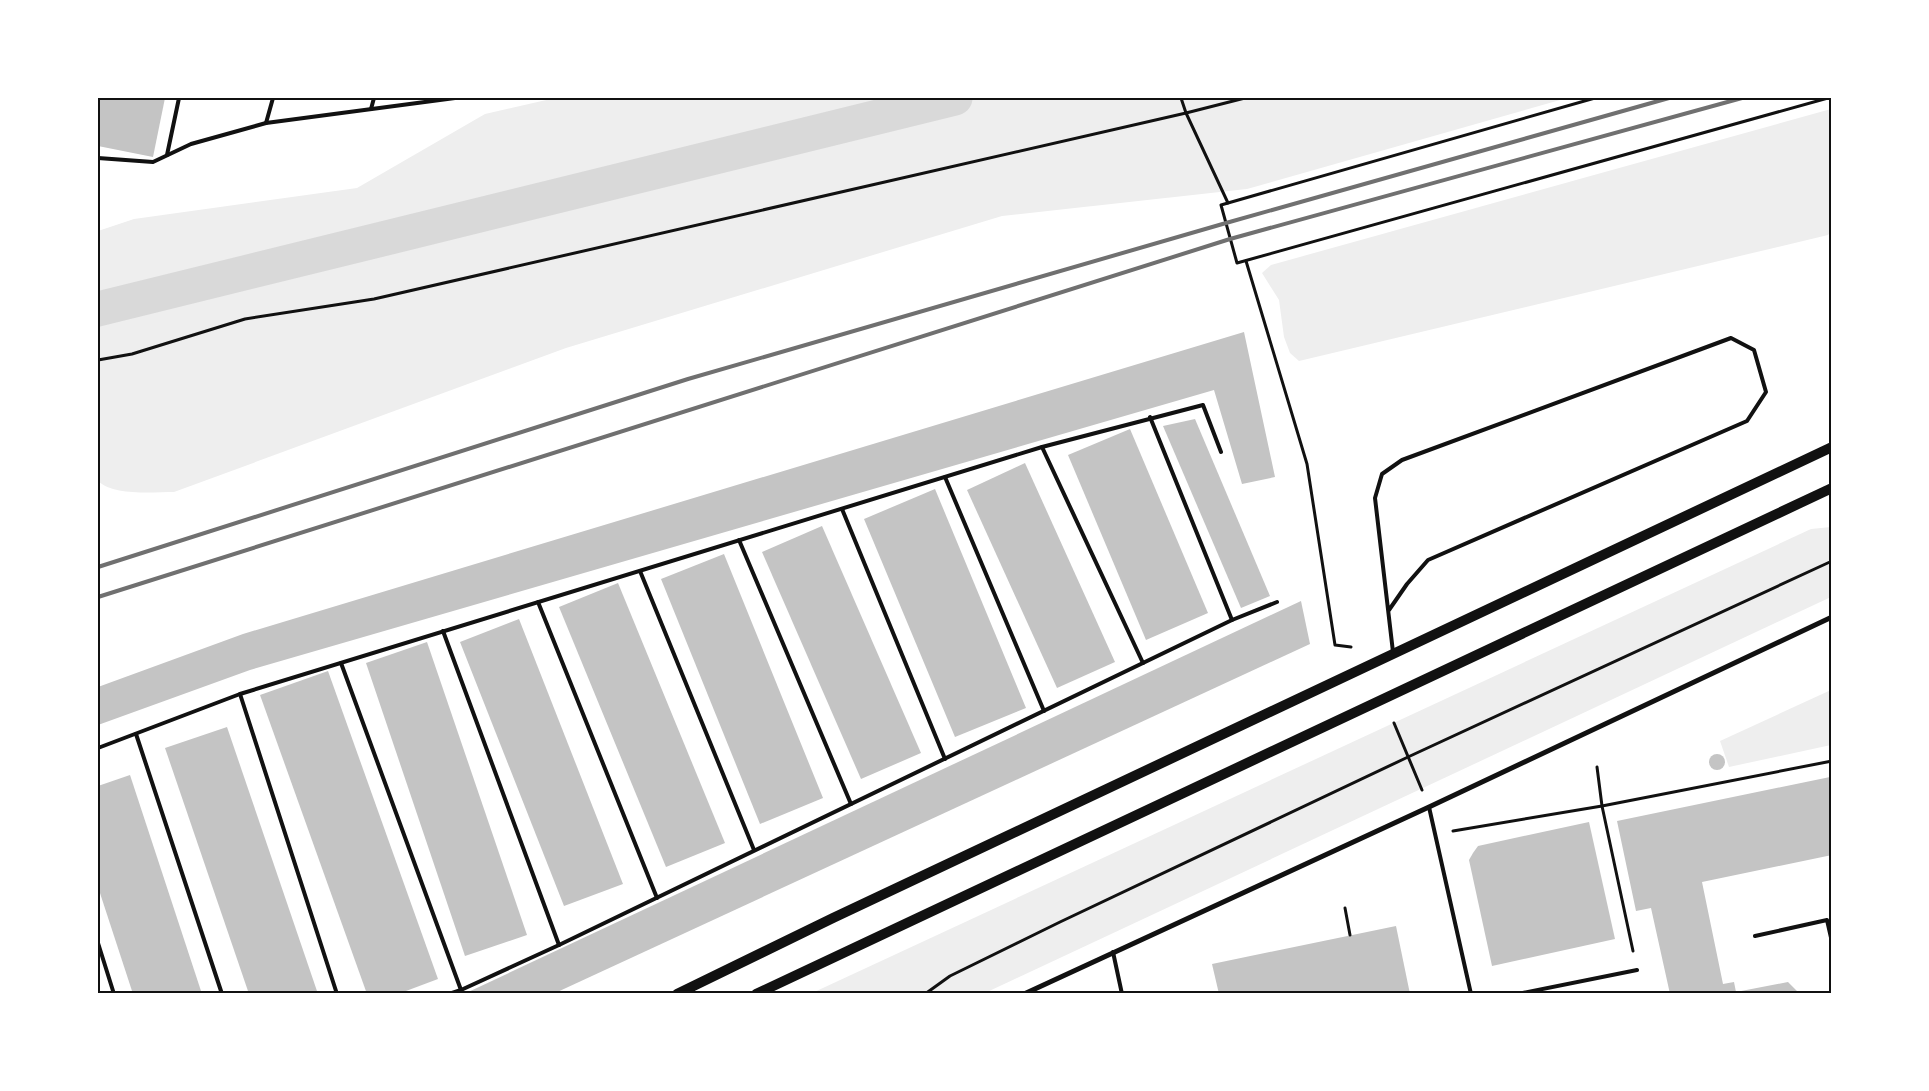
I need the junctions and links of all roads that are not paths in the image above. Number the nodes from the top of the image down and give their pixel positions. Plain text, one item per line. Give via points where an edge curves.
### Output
1 (179, 98) edge
2 (273, 98) edge
3 (374, 98) edge
4 (456, 98) edge
5 (372, 109) junction
6 (266, 123) junction
7 (167, 155) junction
8 (98, 158) edge
9 (1150, 417) junction
10 (1042, 447) junction
11 (1832, 447) edge
12 (1221, 452) dead end
13 (945, 477) junction
14 (1832, 488) edge
15 (842, 509) junction
16 (738, 540) junction
17 (640, 570) junction
18 (538, 602) junction
19 (1277, 602) dead end
20 (1389, 610) junction
21 (1832, 616) edge
22 (1232, 620) junction
23 (444, 631) junction
24 (1394, 653) junction
25 (341, 663) junction
26 (1143, 663) junction
27 (240, 694) junction
28 (1044, 711) junction
29 (136, 734) junction
30 (98, 748) edge
31 (945, 759) junction
32 (851, 804) junction
33 (1429, 806) junction
34 (754, 850) junction
35 (657, 898) junction
36 (1755, 936) dead end
37 (1832, 942) edge
38 (98, 943) edge
39 (559, 945) junction
40 (1113, 951) junction
41 (1637, 970) dead end
42 (461, 990) junction
43 (114, 994) edge
44 (222, 994) edge
45 (337, 994) edge
46 (449, 994) edge
47 (677, 994) edge
48 (756, 994) edge
49 (1024, 994) edge
50 (1122, 994) edge
51 (1471, 994) edge
52 (1518, 994) edge

1 - 7 lane
2 - 6 lane
3 - 5 lane
4 - 5 lane
5 - 6 lane
6 - 7 lane via 191,144
7 - 8 lane via 153,162
9 - 10 lane
9 - 12 lane via 1203,404
9 - 22 lane
10 - 13 lane
10 - 26 lane
11 - 24 main road
13 - 15 lane
13 - 28 lane
14 - 48 main road
15 - 16 lane
15 - 31 lane
16 - 17 lane
16 - 32 lane
17 - 18 lane
17 - 34 lane
18 - 23 lane
18 - 35 lane
19 - 22 lane
20 - 20 lane via 1428,560 1748,421 1766,392 1754,350 1731,338 1402,460 1382,474 1375,498
20 - 24 lane
21 - 33 street
22 - 26 lane
23 - 25 lane
23 - 39 lane
24 - 47 main road
25 - 27 lane
25 - 42 lane
26 - 28 lane
27 - 29 lane
27 - 45 lane
28 - 31 lane
29 - 30 lane
29 - 44 lane
31 - 32 lane
32 - 34 lane
33 - 40 street
33 - 51 lane
34 - 35 lane
35 - 39 lane
36 - 37 lane via 1827,920
38 - 43 lane
39 - 42 lane
40 - 49 street
40 - 50 lane
41 - 52 lane
42 - 46 lane

